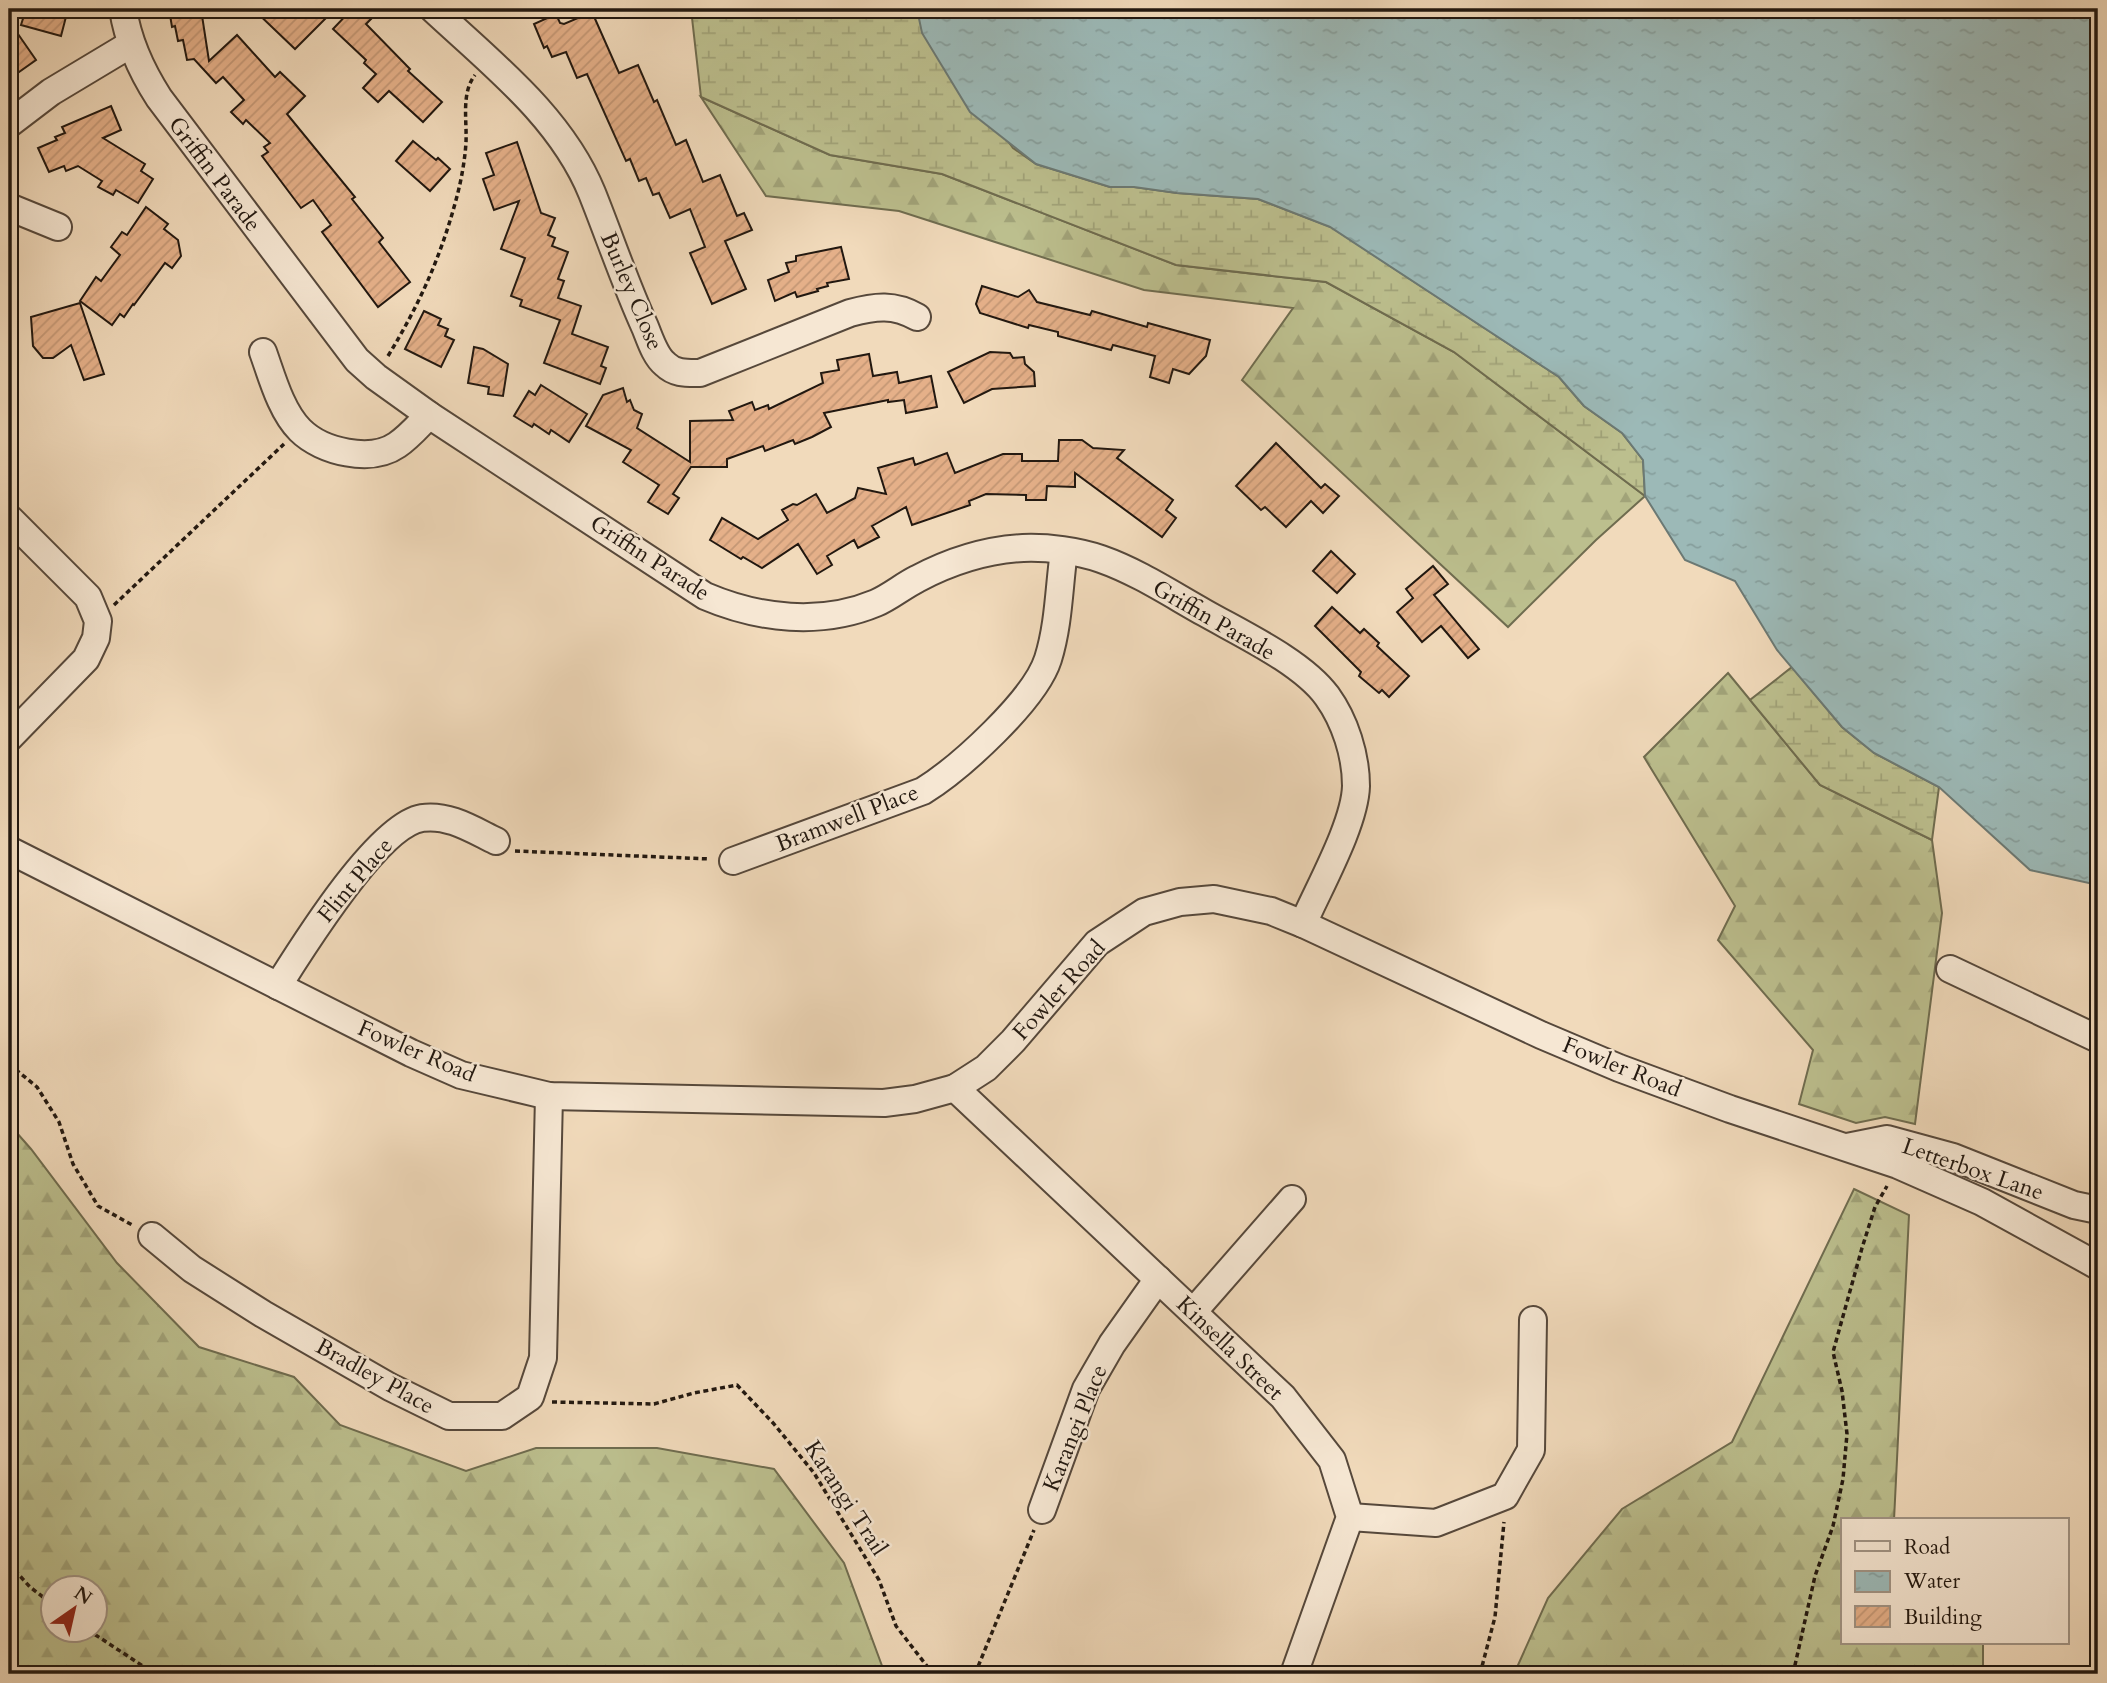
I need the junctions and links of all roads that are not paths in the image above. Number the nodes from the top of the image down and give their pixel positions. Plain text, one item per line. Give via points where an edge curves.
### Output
1 (122, 9) edge
2 (433, 9) edge
3 (131, 44) junction
4 (9, 124) edge
5 (9, 207) edge
6 (58, 227) dead end
7 (917, 317) dead end
8 (262, 352) dead end
9 (429, 415) junction
10 (9, 518) edge
11 (1064, 551) junction
12 (9, 738) edge
13 (496, 842) road end
14 (9, 850) edge
15 (733, 861) road end
16 (1303, 924) junction
17 (1950, 969) dead end
18 (278, 986) junction
19 (2098, 1039) edge
20 (955, 1088) junction
21 (549, 1096) junction
22 (1846, 1147) junction
23 (1292, 1199) dead end
24 (2098, 1210) edge
25 (152, 1236) road end
26 (2098, 1266) edge
27 (1158, 1279) junction
28 (1194, 1312) junction
29 (1533, 1320) dead end
30 (1042, 1510) road end
31 (1350, 1517) junction
32 (1294, 1674) edge

1 - 3 street, Griffin Parade
2 - 7 street, Burley Close via 562,139 591,190 655,350 673,370 700,373 871,307 893,306
3 - 4 street via 51,92
3 - 9 street, Griffin Parade via 159,98 357,360
5 - 6 street
8 - 9 street via 299,430 323,445 371,454 396,446
9 - 11 street, Griffin Parade via 705,596 749,612 788,617 840,613 876,603 968,556 1026,548
10 - 12 street via 88,597 97,621 96,638 86,659
11 - 15 street, Bramwell Place via 1048,661 1041,676 971,755 923,791
11 - 16 street, Griffin Parade via 1125,569 1251,639 1309,677 1339,714 1355,770 1353,806
13 - 18 street, Flint Place via 451,819 423,818 407,823 380,846 343,890
14 - 18 street, Fowler Road
16 - 20 street, Fowler Road via 1271,911 1214,899 1144,912 1097,943 1013,1041 986,1068
16 - 22 street, Fowler Road via 1619,1068
17 - 19 street
18 - 21 street, Fowler Road via 461,1075
20 - 21 street, Fowler Road via 884,1103
20 - 27 street, Kinsella Street
21 - 25 street, Bradley Place via 543,1358 530,1397 502,1416 449,1416 390,1387 192,1269
22 - 24 street, Letterbox Lane via 1887,1139 1953,1157 2074,1205
22 - 26 street, Fowler Road via 1982,1202
23 - 28 street
27 - 28 street, Kinsella Street
27 - 30 street, Karangi Place via 1086,1389
28 - 31 street, Kinsella Street via 1283,1397 1332,1460
29 - 31 street via 1531,1450 1505,1496 1436,1523
31 - 32 street

